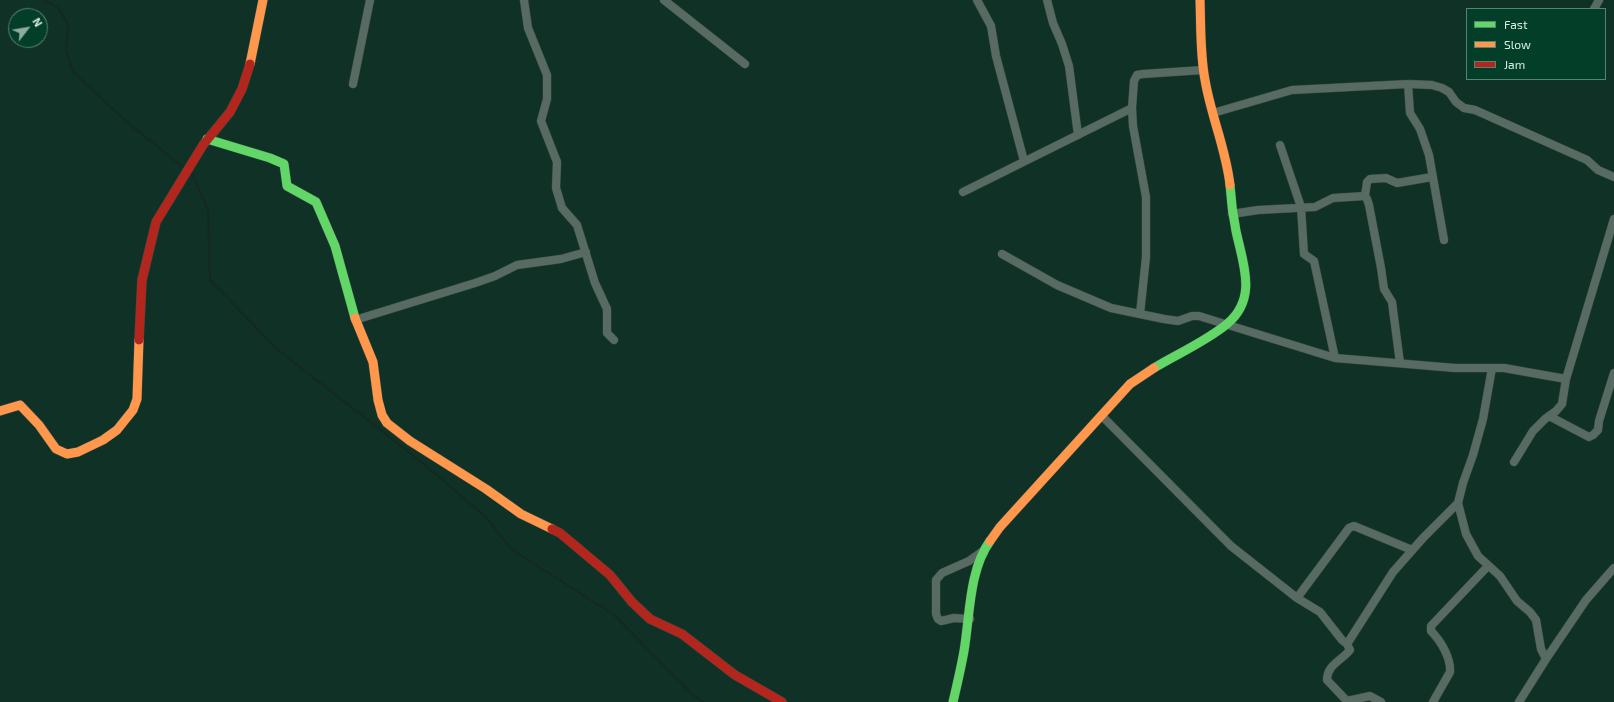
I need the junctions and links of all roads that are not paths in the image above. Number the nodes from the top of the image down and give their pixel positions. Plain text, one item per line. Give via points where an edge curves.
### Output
1 (263, 0) edge
2 (370, 0) edge
3 (524, 0) edge
4 (664, 0) edge
5 (977, 0) edge
6 (1047, 0) edge
7 (1200, 0) edge
8 (745, 64) dead end
9 (1203, 70) junction
10 (353, 84) dead end
11 (1408, 84) junction
12 (1132, 108) junction
13 (1213, 113) junction
14 (1078, 135) junction
15 (207, 139) junction
16 (1280, 145) dead end
17 (1024, 161) junction
18 (1432, 177) junction
19 (1614, 177) edge
20 (963, 192) dead end
21 (1365, 196) junction
22 (1301, 207) junction
23 (1232, 214) junction
24 (1614, 219) edge
25 (1444, 240) dead end
26 (586, 252) junction
27 (1002, 254) dead end
28 (1140, 314) junction
29 (355, 320) junction
30 (1227, 325) junction
31 (614, 340) dead end
32 (1335, 358) junction
33 (1400, 363) junction
34 (1492, 368) junction
35 (1614, 373) edge
36 (1566, 379) junction
37 (0, 411) edge
38 (1101, 415) junction
39 (1549, 416) junction
40 (1514, 462) dead end
41 (1458, 503) junction
42 (1412, 550) junction
43 (983, 551) junction
44 (1488, 566) junction
45 (1614, 568) edge
46 (1297, 598) junction
47 (970, 619) junction
48 (1348, 644) junction
49 (1546, 659) junction
50 (782, 702) edge
51 (953, 702) edge
52 (1381, 702) edge
53 (1433, 702) edge
54 (1519, 702) edge

1 - 15 street via 242,89 230,112
2 - 10 street
3 - 26 street via 528,28 547,75 547,100 541,121 557,162 556,188 562,208 577,225
4 - 8 street
5 - 17 street via 991,26 996,56
6 - 14 street via 1069,66
7 - 9 street
9 - 12 street via 1136,75
9 - 13 street
11 - 13 street via 1292,90
11 - 18 street via 1410,113 1420,129
11 - 19 street via 1442,88 1464,108 1475,110 1588,160 1598,170
12 - 14 street
12 - 28 street via 1146,197 1146,257
13 - 23 street via 1226,157
14 - 17 street
15 - 29 street via 284,164 287,186 316,202 335,246
15 - 37 street via 154,228 142,280 137,398 126,421 102,440 78,452 67,454 56,448 20,405
16 - 22 street
17 - 20 street
18 - 21 street via 1397,184 1386,178 1370,179 1367,182
18 - 25 street
21 - 22 street via 1333,198 1314,207
21 - 33 street via 1368,199 1384,289 1392,302
22 - 23 street
22 - 32 street via 1304,254 1314,261
23 - 30 street via 1247,285 1242,305
24 - 36 street
26 - 29 street via 561,259 517,265 482,281
26 - 31 street via 595,283 607,309 607,333
27 - 28 street via 1057,285 1111,308
28 - 30 street via 1178,320 1199,316
29 - 50 street via 373,362 380,407 387,423 521,514 560,533 610,575 650,619 682,634 735,675
30 - 32 street
30 - 38 street via 1146,372 1130,384
32 - 33 street
33 - 34 street via 1455,368
34 - 36 street
34 - 41 street via 1483,419
35 - 39 street via 1598,430 1593,435 1589,437
36 - 39 street via 1562,404
38 - 43 street via 1000,527
38 - 46 street via 1231,546
39 - 40 street via 1533,431
41 - 42 street
41 - 44 street via 1466,534 1478,556
42 - 46 street via 1354,526 1349,528
42 - 48 street via 1393,572
43 - 47 street via 976,572
43 - 47 street via 969,561 942,573 936,580 938,619
44 - 49 street via 1500,576 1517,601 1536,620 1541,649
44 - 53 street via 1431,626 1449,659 1450,667 1450,672
45 - 49 street via 1586,600
46 - 48 street via 1320,612
47 - 51 street
48 - 52 street via 1350,650 1331,667 1327,673 1327,680 1347,700 1370,696
49 - 54 street

